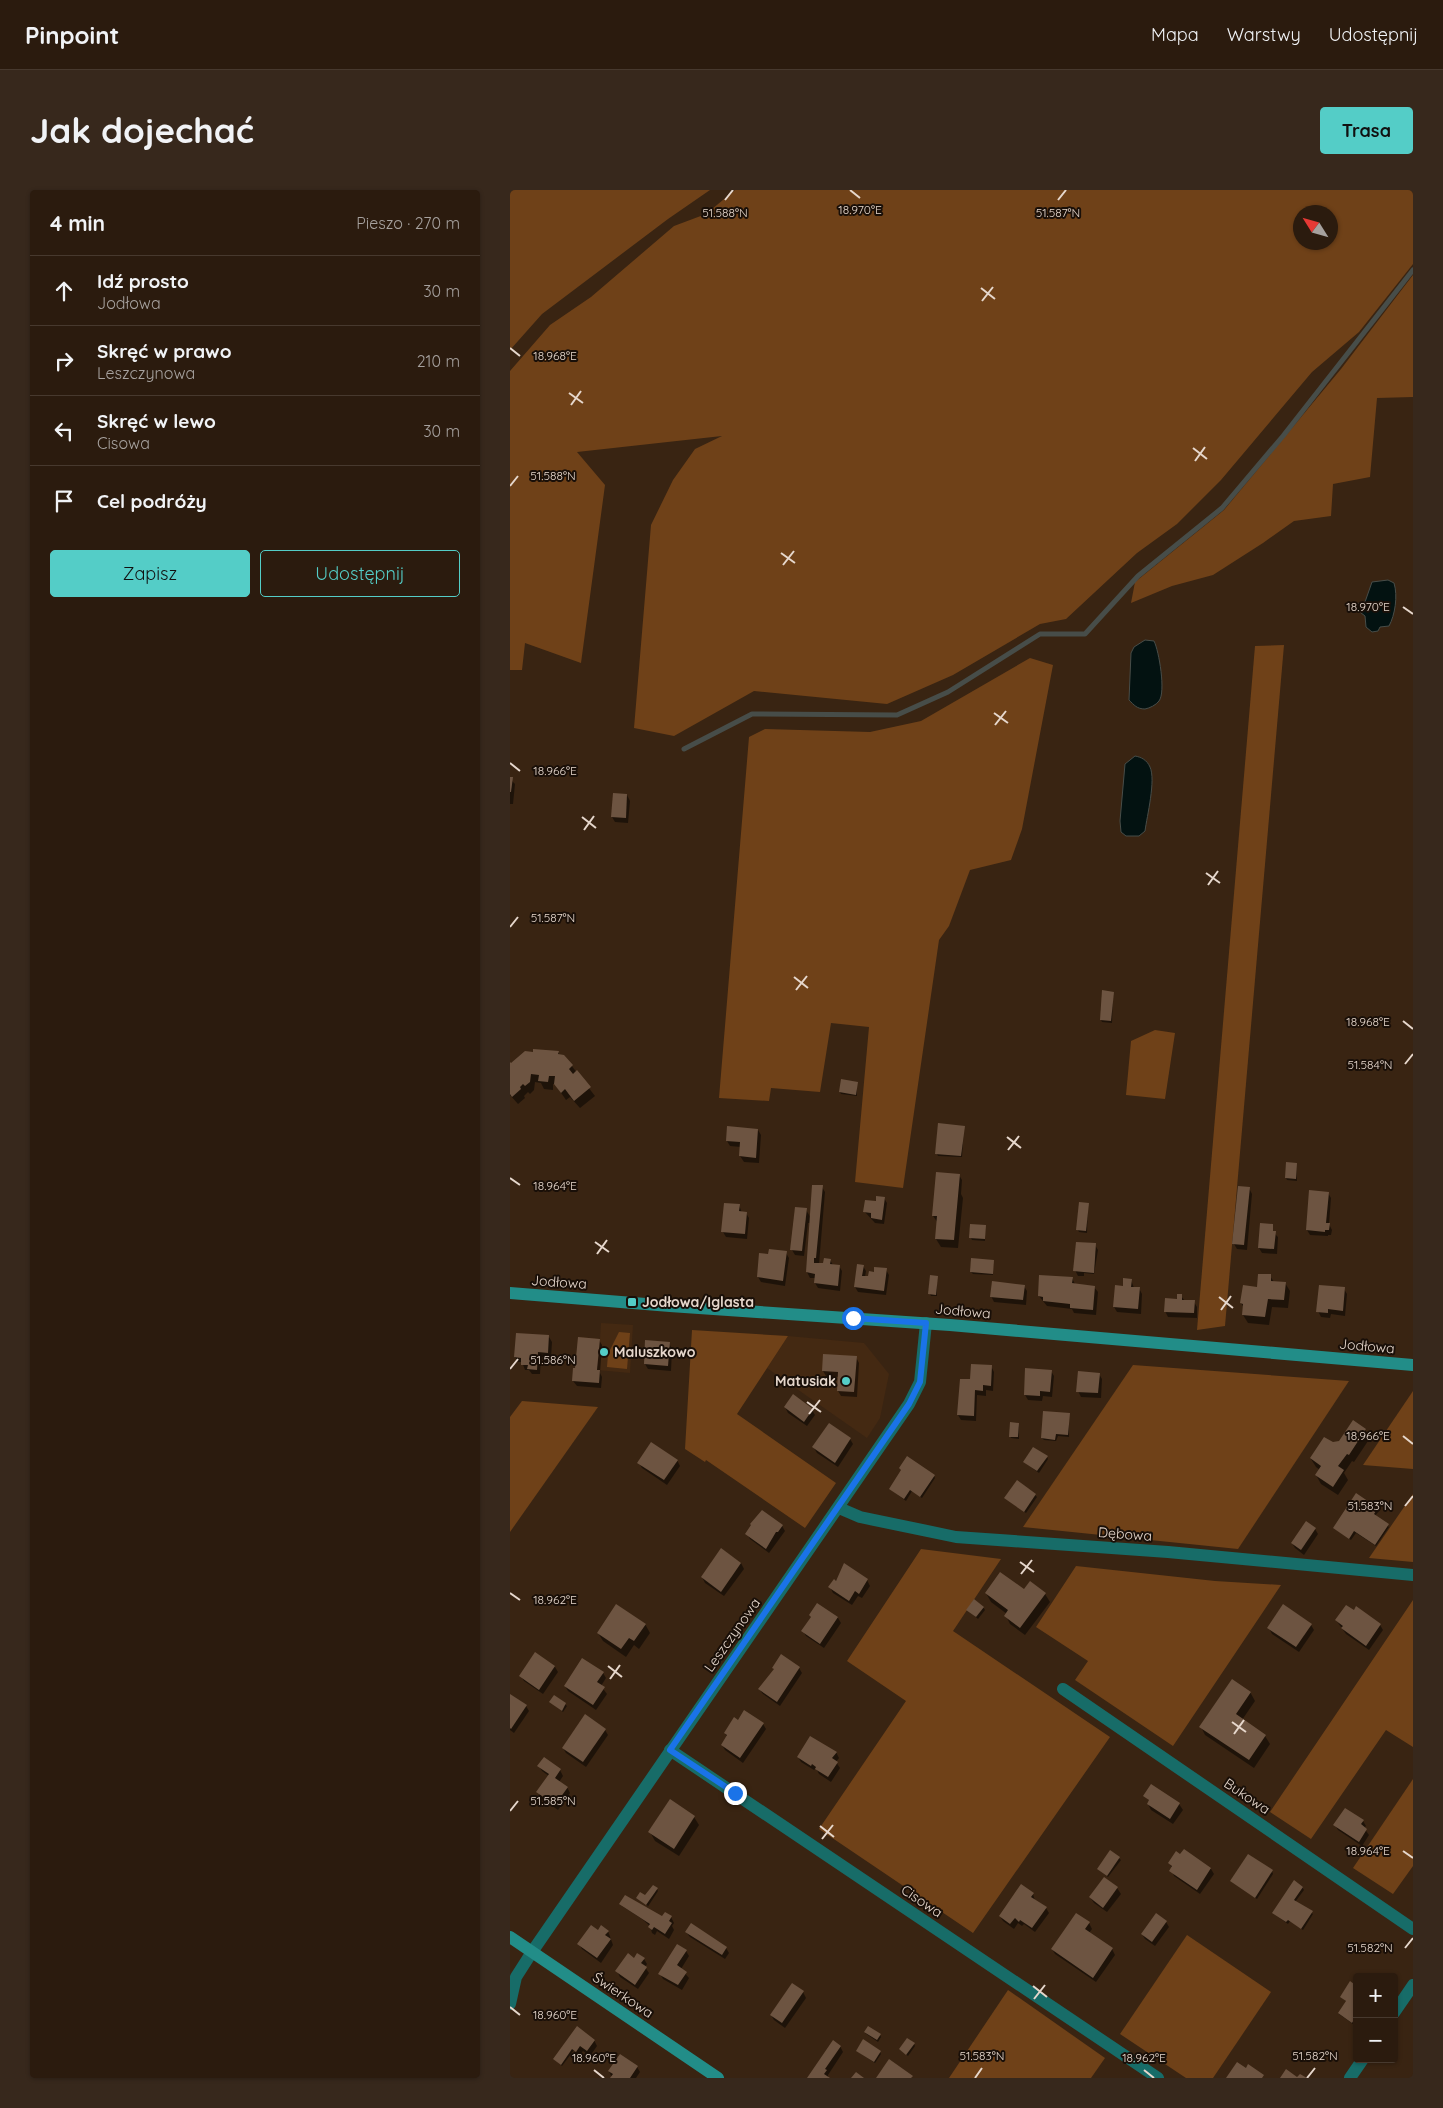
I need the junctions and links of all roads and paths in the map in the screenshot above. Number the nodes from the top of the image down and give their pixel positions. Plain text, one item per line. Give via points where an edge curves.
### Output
1 (510, 1293) edge
2 (926, 1323) junction
3 (1413, 1365) edge
4 (838, 1508) junction
5 (1413, 1575) edge
6 (1063, 1689) dead end
7 (670, 1750) junction
8 (1413, 1928) edge
9 (510, 1937) edge
10 (532, 1952) junction
11 (1413, 1985) edge
12 (510, 2004) edge
13 (1398, 2007) edge
14 (1360, 2063) edge
15 (718, 2078) edge
16 (1158, 2078) edge
17 (1350, 2078) edge

1 - 2 street, Jodłowa
2 - 3 street, Jodłowa
2 - 4 street, Leszczynowa via 920,1382 909,1404
4 - 5 street, Dębowa via 860,1517 956,1537 1168,1552
4 - 7 street, Leszczynowa
6 - 8 street, Bukowa
7 - 10 street, Leszczynowa
7 - 16 street, Cisowa
9 - 10 street, Świerkowa
10 - 12 street, Leszczynowa via 516,1977
10 - 15 street, Świerkowa
11 - 13 street
14 - 17 street

